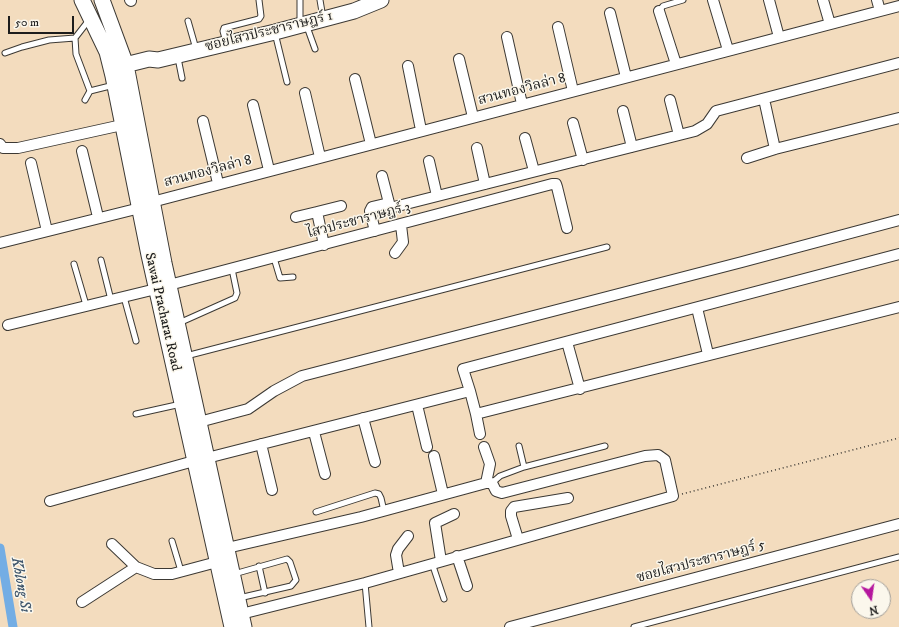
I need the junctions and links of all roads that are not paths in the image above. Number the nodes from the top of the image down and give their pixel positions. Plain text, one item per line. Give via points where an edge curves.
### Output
1 (82, 0) edge
2 (102, 0) edge
3 (259, 0) edge
4 (300, 0) edge
5 (320, 0) edge
6 (382, 0) edge
7 (683, 0) edge
8 (713, 0) edge
9 (769, 0) edge
10 (823, 0) edge
11 (877, 0) edge
12 (899, 6) edge
13 (659, 10) joint
14 (880, 11) junction
15 (610, 13) dead end
16 (91, 18) junction
17 (324, 19) junction
18 (188, 21) dead end
19 (303, 24) junction
20 (830, 24) junction
21 (558, 27) dead end
22 (275, 32) junction
23 (507, 37) dead end
24 (779, 37) junction
25 (75, 38) junction
26 (226, 43) junction
27 (315, 49) dead end
28 (196, 50) junction
29 (728, 50) junction
30 (5, 53) dead end
31 (177, 55) junction
32 (459, 59) dead end
33 (676, 64) junction
34 (899, 64) edge
35 (408, 66) dead end
36 (119, 74) junction
37 (626, 77) junction
38 (182, 78) dead end
39 (355, 79) dead end
40 (287, 82) dead end
41 (90, 91) junction
42 (573, 91) junction
43 (306, 93) dead end
44 (764, 99) junction
45 (85, 100) dead end
46 (670, 100) dead end
47 (522, 104) junction
48 (253, 105) dead end
49 (127, 107) junction
50 (623, 111) dead end
51 (473, 117) junction
52 (899, 118) edge
53 (203, 120) dead end
54 (573, 123) dead end
55 (122, 125) junction
56 (421, 130) junction
57 (679, 135) junction
58 (525, 138) dead end
59 (0, 144) edge
60 (371, 144) junction
61 (632, 147) junction
62 (477, 148) dead end
63 (775, 149) junction
64 (82, 151) dead end
65 (320, 157) junction
66 (747, 158) dead end
67 (583, 160) junction
68 (429, 161) dead end
69 (31, 164) dead end
70 (269, 170) junction
71 (534, 172) junction
72 (382, 176) dead end
73 (218, 183) junction
74 (485, 184) junction
75 (437, 196) junction
76 (389, 203) junction
77 (146, 205) junction
78 (341, 206) dead end
79 (317, 212) junction
80 (98, 217) junction
81 (296, 217) dead end
82 (899, 220) edge
83 (401, 224) junction
84 (567, 228) dead end
85 (46, 231) junction
86 (375, 231) junction
87 (0, 243) edge
88 (324, 244) junction
89 (607, 247) dead end
90 (395, 253) dead end
91 (899, 254) edge
92 (274, 258) junction
93 (101, 260) dead end
94 (74, 264) dead end
95 (232, 269) junction
96 (293, 277) dead end
97 (163, 287) junction
98 (124, 297) junction
99 (111, 300) junction
100 (86, 306) junction
101 (899, 307) edge
102 (697, 308) junction
103 (8, 324) dead end
104 (178, 324) junction
105 (136, 341) dead end
106 (567, 342) junction
107 (708, 354) junction
108 (185, 356) junction
109 (580, 389) junction
110 (470, 391) junction
111 (182, 404) junction
112 (417, 405) junction
113 (136, 414) dead end
114 (476, 414) junction
115 (363, 418) junction
116 (199, 422) junction
117 (314, 432) junction
118 (480, 434) dead end
119 (261, 444) junction
120 (519, 446) dead end
121 (605, 446) dead end
122 (427, 447) dead end
123 (484, 447) dead end
124 (434, 456) dead end
125 (201, 460) junction
126 (375, 462) dead end
127 (524, 467) junction
128 (325, 474) dead end
129 (489, 483) junction
130 (272, 490) dead end
131 (443, 494) junction
132 (568, 498) dead end
133 (50, 500) dead end
134 (384, 511) junction
135 (316, 512) dead end
136 (454, 514) dead end
137 (899, 524) edge
138 (408, 536) dead end
139 (518, 539) junction
140 (172, 541) dead end
141 (112, 544) dead end
142 (227, 548) junction
143 (457, 556) junction
144 (899, 557) edge
145 (218, 562) junction
146 (436, 562) junction
147 (259, 566) junction
148 (136, 568) junction
149 (181, 570) junction
150 (399, 573) junction
151 (233, 574) junction
152 (365, 583) junction
153 (467, 586) dead end
154 (265, 593) junction
155 (238, 598) junction
156 (444, 599) dead end
157 (82, 602) dead end
158 (243, 620) edge
159 (232, 627) edge
160 (369, 627) edge
161 (510, 627) edge
162 (634, 627) edge

1 - 16 main road, Sawai Pracharat Road
2 - 36 main road, Sawai Pracharat Road
3 - 26 lane via 259,19 224,28
4 - 19 lane
5 - 17 lane
6 - 17 main road, ซอยไสวประชาราษฎร์ 1
7 - 13 lane via 663,6
8 - 29 street
9 - 24 street
10 - 20 street
11 - 14 street
12 - 14 street, สวนทองวิลล่า 8
13 - 33 street
14 - 20 street, สวนทองวิลล่า 8
15 - 37 street
16 - 25 lane
16 - 36 main road, Sawai Pracharat Road
17 - 19 main road, ซอยไสวประชาราษฎร์ 1
18 - 28 lane
19 - 22 main road, ซอยไสวประชาราษฎร์ 1
19 - 27 lane
20 - 24 street, สวนทองวิลล่า 8
21 - 42 street
22 - 26 main road, ซอยไสวประชาราษฎร์ 1
22 - 40 lane
23 - 47 street
24 - 29 street, สวนทองวิลล่า 8
25 - 30 lane via 49,40
25 - 41 lane via 76,54
26 - 28 main road, ซอยไสวประชาราษฎร์ 1
28 - 31 main road, ซอยไสวประชาราษฎร์ 1
29 - 33 street, สวนทองวิลล่า 8
31 - 36 main road, ซอยไสวประชาราษฎร์ 1
31 - 38 lane
32 - 51 street
33 - 37 street, สวนทองวิลล่า 8
34 - 44 street
35 - 56 street
36 - 41 lane
36 - 49 main road, Sawai Pracharat Road
37 - 42 street, สวนทองวิลล่า 8
39 - 60 street
41 - 45 lane
42 - 47 street, สวนทองวิลล่า 8
43 - 65 street
44 - 57 street via 716,111 701,129
44 - 63 street
46 - 57 street
47 - 51 street, สวนทองวิลล่า 8
48 - 70 street
49 - 55 main road, Sawai Pracharat Road
49 - 77 main road, Sawai Pracharat Road
50 - 61 street
51 - 56 street, สวนทองวิลล่า 8
52 - 63 street
53 - 73 street
54 - 67 street
55 - 59 street via 18,148 2,148
55 - 77 main road, Sawai Pracharat Road
56 - 60 street, สวนทองวิลล่า 8
57 - 61 street
58 - 71 street
60 - 65 street, สวนทองวิลล่า 8
61 - 67 street
62 - 74 street
63 - 66 street
64 - 80 street
65 - 70 street, สวนทองวิลล่า 8
67 - 71 street
68 - 75 street
69 - 85 street
70 - 73 street, สวนทองวิลล่า 8
71 - 74 street
72 - 76 street
73 - 77 street, สวนทองวิลล่า 8
74 - 75 street
75 - 76 street via 390,208
76 - 86 street via 372,207 370,211
77 - 80 street, สวนทองวิลล่า 8
77 - 97 main road, Sawai Pracharat Road
78 - 79 street
79 - 81 street
79 - 88 street
80 - 85 street, สวนทองวิลล่า 8
82 - 116 street via 302,376 291,380 248,409
83 - 84 street, ไสวประชาราษฎร์ 3 via 556,184
83 - 86 street, ไสวประชาราษฎร์ 3
83 - 90 street via 403,242
85 - 87 street, สวนทองวิลล่า 8
86 - 88 street, ไสวประชาราษฎร์ 3
88 - 92 street, ไสวประชาราษฎร์ 3
89 - 108 lane
91 - 102 street
92 - 95 street, ไสวประชาราษฎร์ 3
92 - 96 lane via 280,278
93 - 99 lane
94 - 100 lane
95 - 97 street, ไสวประชาราษฎร์ 3
95 - 104 lane via 237,293 235,298
97 - 98 street, ไสวประชาราษฎร์ 3
97 - 104 main road, Sawai Pracharat Road
97 - 111 main road, Sawai Pracharat Road
98 - 99 street, ไสวประชาราษฎร์ 3
98 - 105 lane
99 - 100 street, ไสวประชาราษฎร์ 3
100 - 103 street, ไสวประชาราษฎร์ 3
101 - 107 street
102 - 106 street
102 - 107 street
104 - 108 main road, Sawai Pracharat Road
106 - 109 street
106 - 110 street via 464,369
107 - 109 street
108 - 116 main road, Sawai Pracharat Road
109 - 114 street
110 - 112 street
110 - 114 street
111 - 113 lane
111 - 125 main road, Sawai Pracharat Road
112 - 115 street
112 - 122 street
114 - 118 street
115 - 117 street
115 - 126 street
116 - 125 main road, Sawai Pracharat Road
117 - 119 street
117 - 128 street
119 - 125 street
119 - 130 street
120 - 127 lane
121 - 127 lane
123 - 129 street via 490,464
124 - 131 street
125 - 133 street
125 - 142 main road, Sawai Pracharat Road
125 - 145 main road, Sawai Pracharat Road
127 - 129 lane
129 - 131 street
129 - 139 street via 496,492 502,493 645,456 658,455 665,460 673,496
131 - 134 street
132 - 139 street via 514,507 510,516
134 - 135 lane via 381,498 375,493
134 - 142 street
136 - 146 street via 434,523
137 - 161 street, ซอยไสวประชาราษฎร์ 5
138 - 150 street via 396,556
139 - 143 street
140 - 149 lane
141 - 148 street
142 - 151 main road, Sawai Pracharat Road
143 - 146 street
143 - 153 street
144 - 162 lane
145 - 149 street
145 - 159 main road, Sawai Pracharat Road
146 - 150 street
146 - 156 lane
147 - 151 lane
147 - 154 lane
147 - 154 lane via 287,560 296,580 291,586
148 - 149 street via 162,575
148 - 157 street
150 - 152 street
151 - 155 main road, Sawai Pracharat Road
152 - 158 street
152 - 160 lane
154 - 155 lane
155 - 158 main road, Sawai Pracharat Road

